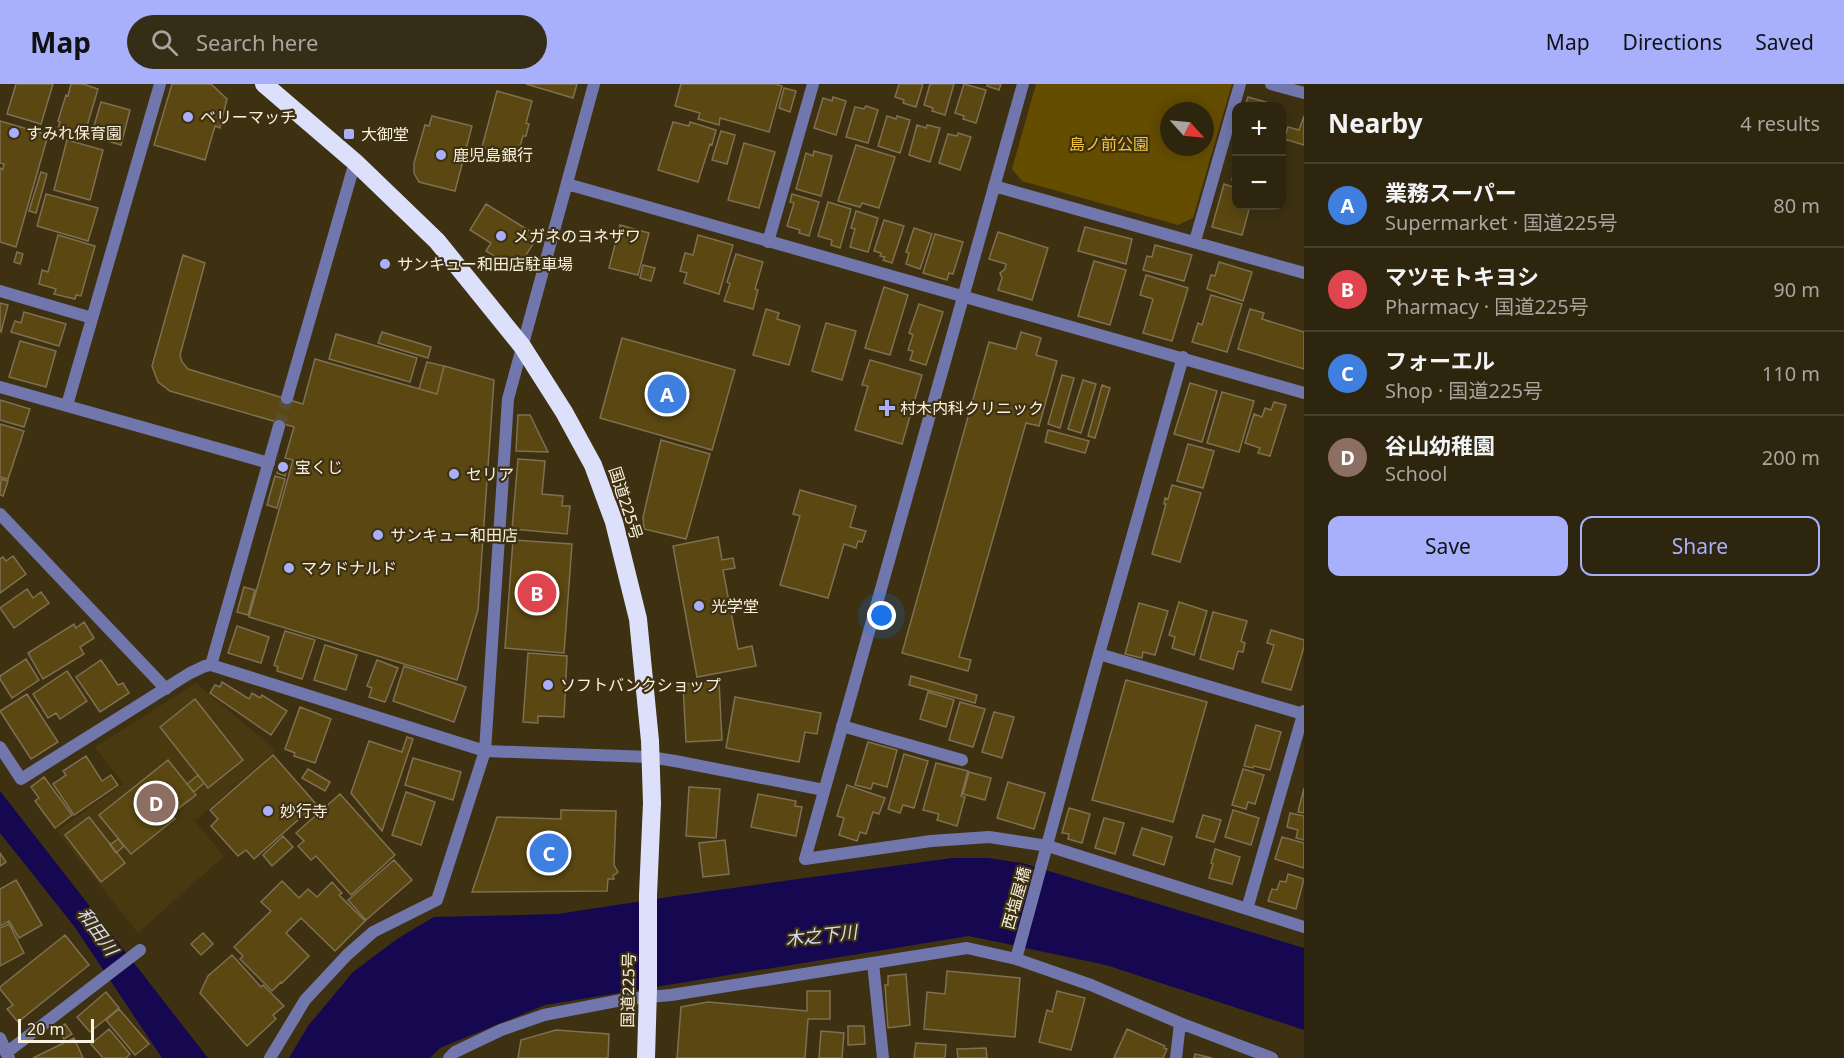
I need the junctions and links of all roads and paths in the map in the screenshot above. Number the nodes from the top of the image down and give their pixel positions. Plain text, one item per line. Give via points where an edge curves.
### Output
1 (160, 84) edge
2 (264, 84) edge
3 (594, 84) edge
4 (813, 84) edge
5 (1023, 84) edge
6 (1240, 84) edge
7 (1271, 84) edge
8 (1304, 93) edge
9 (355, 162) junction
10 (567, 184) junction
11 (994, 186) junction
12 (1195, 241) junction
13 (768, 242) junction
14 (1304, 273) edge
15 (0, 291) edge
16 (963, 297) junction
17 (92, 318) junction
18 (522, 346) junction
19 (1183, 357) junction
20 (0, 387) edge
21 (1304, 393) edge
22 (287, 398) tunnel mouth
23 (67, 405) junction
24 (279, 426) tunnel mouth
25 (269, 463) junction
26 (0, 514) edge
27 (1099, 654) junction
28 (211, 665) junction
29 (166, 689) junction
30 (1304, 713) edge
31 (842, 726) junction
32 (0, 747) edge
33 (485, 751) junction
34 (650, 757) junction
35 (962, 760) dead end
36 (824, 790) junction
37 (1048, 846) junction
38 (1247, 909) junction
39 (1304, 927) edge
40 (137, 952) dead end
41 (1016, 959) junction
42 (873, 963) junction
43 (648, 994) junction
44 (1180, 1023) junction
45 (0, 1038) edge
46 (7, 1055) edge
47 (270, 1058) edge
48 (449, 1058) edge
49 (646, 1058) edge
50 (883, 1058) edge
51 (1176, 1058) edge
52 (1272, 1058) edge

1 - 17 street
2 - 9 highway, 国道225号
3 - 10 street
4 - 13 street
5 - 11 street
6 - 12 street
7 - 8 street
9 - 18 highway, 国道225号 via 437,241
9 - 22 street
10 - 13 street
10 - 18 street
11 - 12 street
11 - 16 street
12 - 14 street
13 - 16 street
15 - 17 street
16 - 19 street
16 - 31 street
17 - 23 street
18 - 33 street via 508,399
18 - 34 highway, 国道225号 via 593,465 614,522 638,619
19 - 21 street
19 - 27 street, 西塩屋橋
20 - 23 street
23 - 25 street
24 - 25 street
25 - 28 street
26 - 29 street
27 - 30 street
27 - 37 street, 西塩屋橋
28 - 29 street
28 - 33 street
29 - 32 street via 21,779
30 - 38 street
31 - 35 street
31 - 36 street
33 - 34 street
33 - 47 street via 437,900 373,932 347,955 305,1000
34 - 36 street
34 - 43 highway, 国道225号
36 - 37 street via 805,859 988,837
37 - 38 street
37 - 41 street, 西塩屋橋
38 - 39 street
40 - 46 street
41 - 42 street via 968,948
41 - 44 street via 1091,985
42 - 43 street
42 - 50 street
43 - 48 street via 544,1015 501,1030
43 - 49 highway, 国道225号
44 - 51 street
44 - 52 street
45 - 46 street

